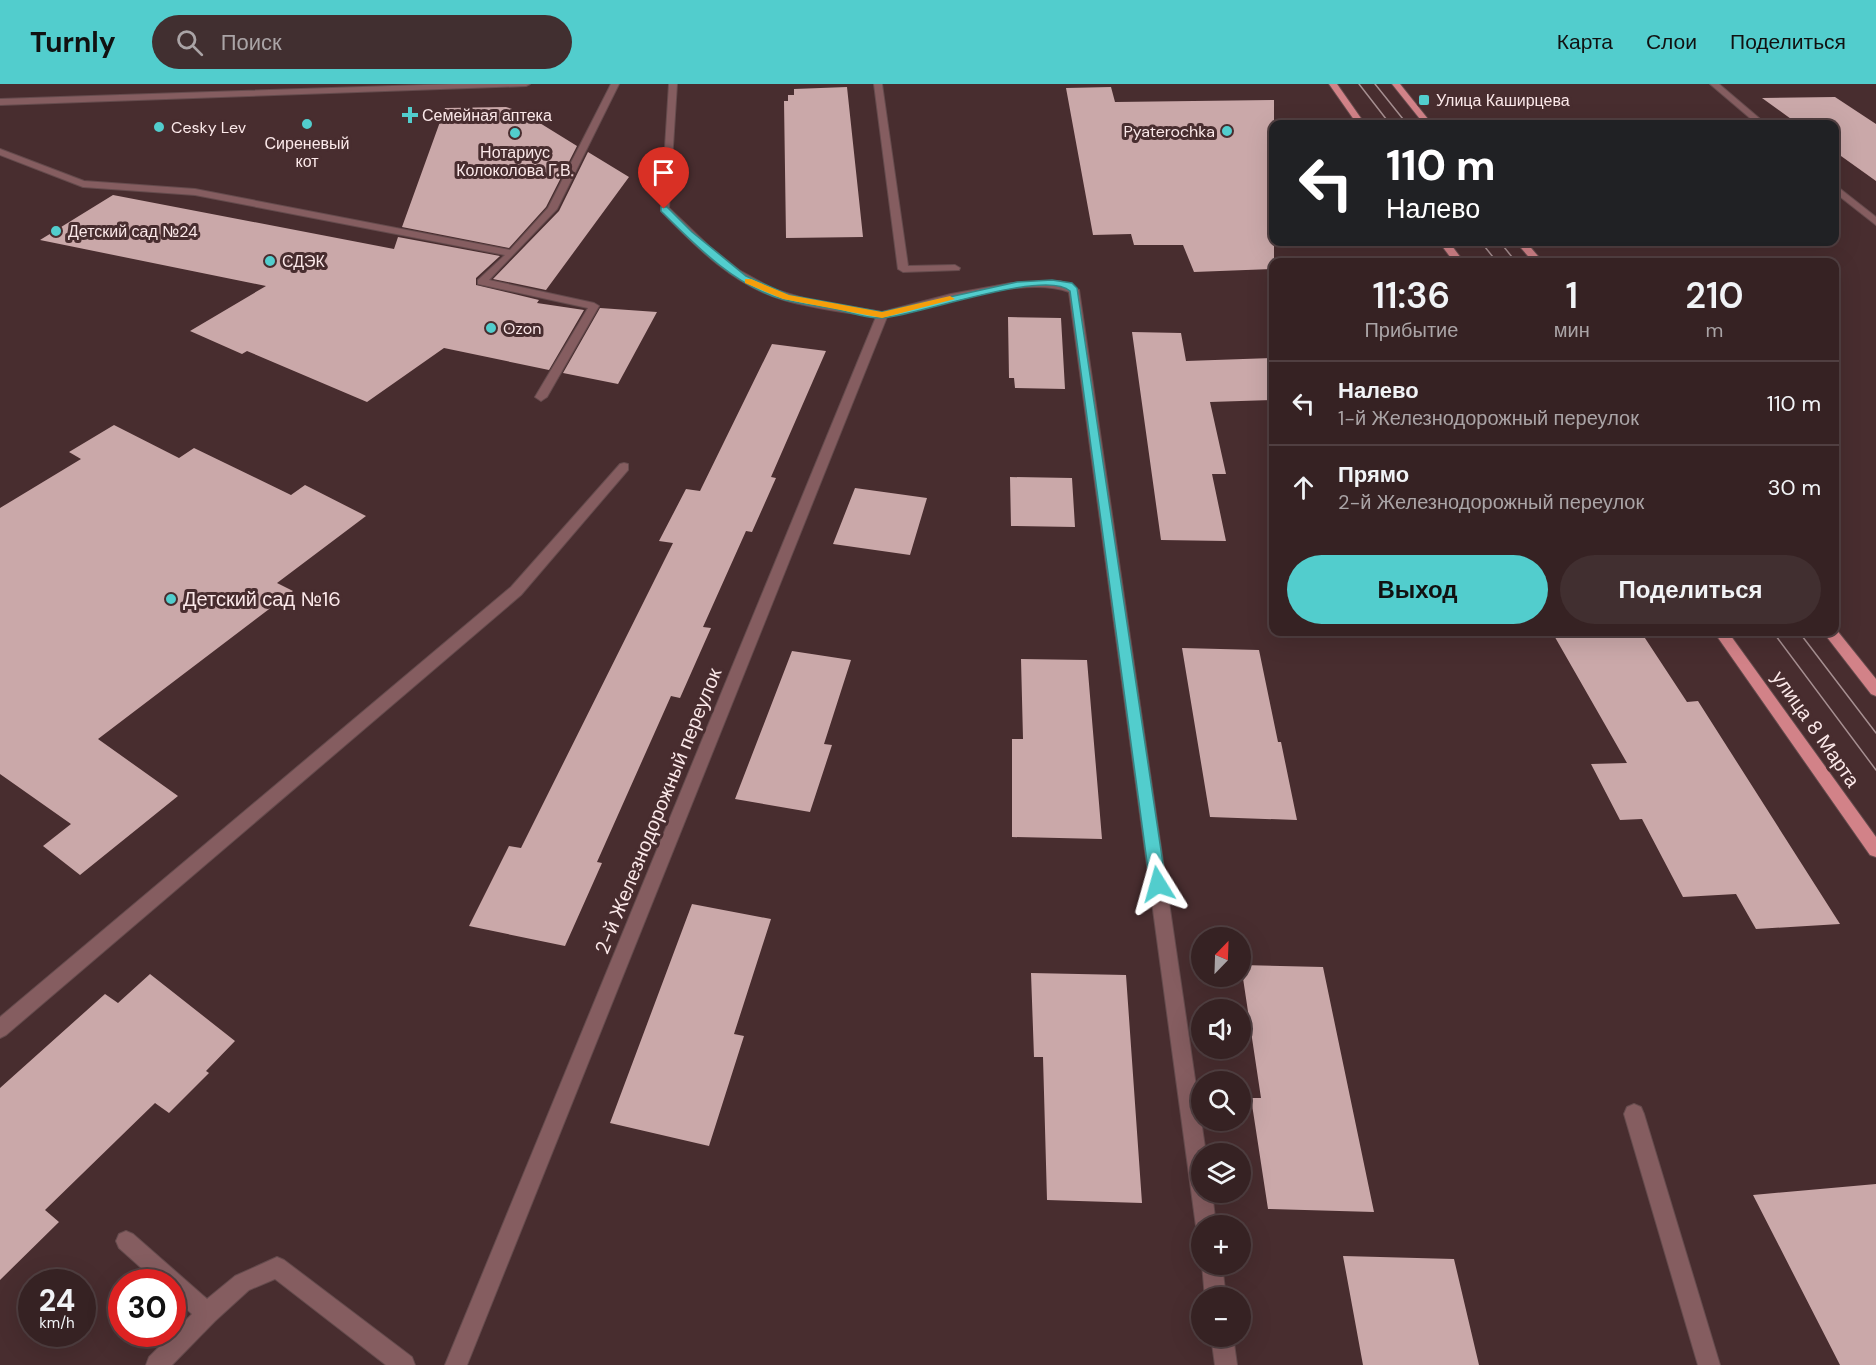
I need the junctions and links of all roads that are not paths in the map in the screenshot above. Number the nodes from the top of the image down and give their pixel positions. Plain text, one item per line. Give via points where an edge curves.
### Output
1 (526, 84) edge
2 (615, 84) edge
3 (673, 84) edge
4 (878, 84) edge
5 (1333, 84) edge
6 (1396, 84) edge
7 (1714, 84) edge
8 (0, 102) edge
9 (1358, 120) edge
10 (1425, 120) edge
11 (1757, 120) edge
12 (0, 152) edge
13 (1839, 191) edge
14 (1876, 222) edge
15 (1524, 246) edge
16 (512, 253) junction
17 (1535, 258) edge
18 (955, 268) dead end
19 (882, 315) junction
20 (541, 397) dead end
21 (624, 467) dead end
22 (1724, 636) edge
23 (1833, 636) edge
24 (1876, 690) edge
25 (1876, 850) edge
26 (0, 1029) edge
27 (1634, 1114) dead end
28 (1195, 1143) edge
29 (126, 1240) dead end
30 (207, 1313) junction
31 (1224, 1347) edge
32 (157, 1365) edge
33 (404, 1365) edge
34 (456, 1365) edge
35 (1226, 1365) edge
36 (1709, 1365) edge

1 - 8 street
2 - 16 street via 552,209
3 - 19 street via 664,209 742,278 786,297
4 - 18 street via 903,269
5 - 9 main road
6 - 10 main road
7 - 11 street
12 - 16 street via 83,184 195,192
13 - 14 street
15 - 17 main road
16 - 20 street via 482,282 594,306
19 - 28 street via 1017,285 1052,283 1074,290
19 - 34 street, 2-й Железнодорожный переулок
21 - 26 street via 516,591
22 - 25 main road, улица 8 Марта
23 - 24 main road
27 - 36 street
29 - 30 street
30 - 32 street
30 - 33 street via 242,1283 277,1267
31 - 35 street

